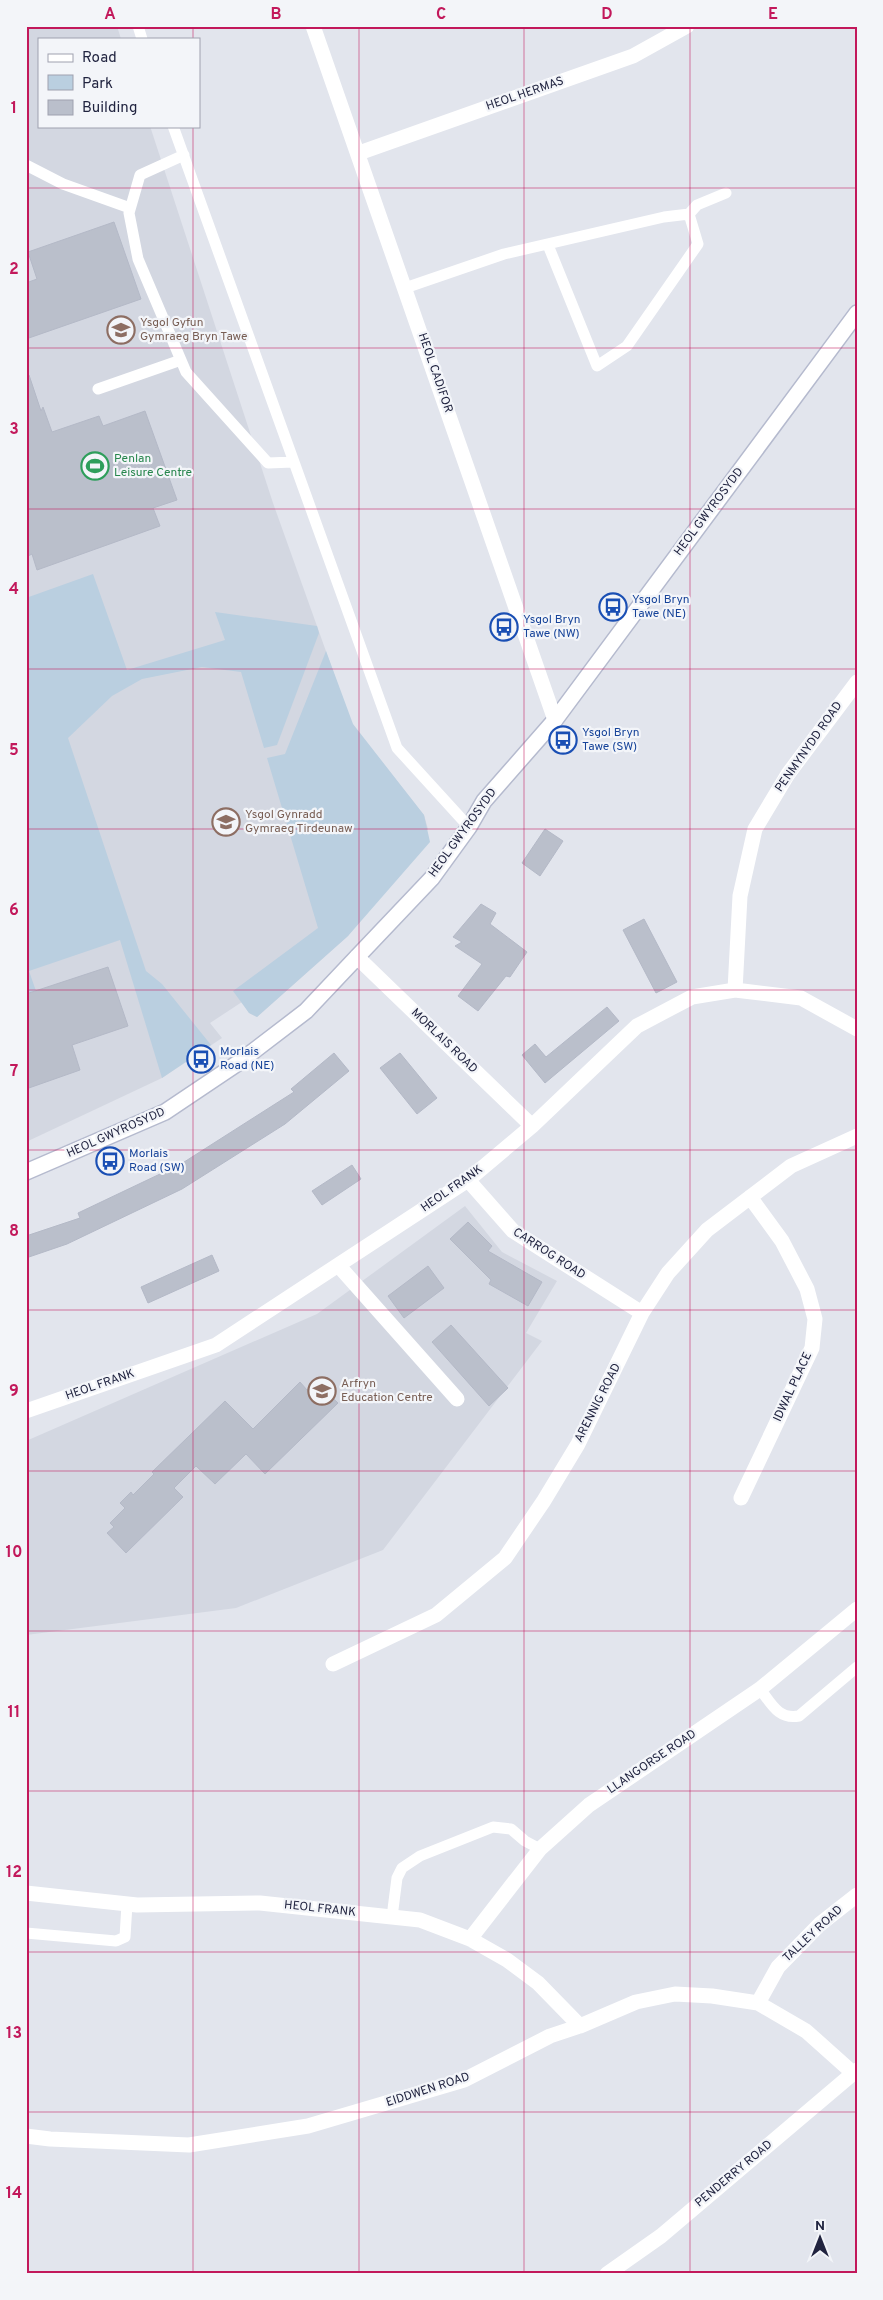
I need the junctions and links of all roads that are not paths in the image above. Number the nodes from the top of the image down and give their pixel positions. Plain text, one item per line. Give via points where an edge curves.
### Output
1 (138, 26) edge
2 (313, 26) edge
3 (688, 26) edge
4 (142, 38) edge
5 (174, 128) edge
6 (359, 153) junction
7 (184, 155) junction
8 (26, 164) edge
9 (726, 193) dead end
10 (130, 208) junction
11 (689, 214) junction
12 (548, 246) junction
13 (405, 288) junction
14 (857, 313) edge
15 (181, 360) junction
16 (98, 389) dead end
17 (293, 462) junction
18 (857, 682) edge
19 (555, 720) junction
20 (469, 827) junction
21 (357, 957) junction
22 (735, 990) junction
23 (857, 1030) edge
24 (532, 1126) junction
25 (857, 1136) edge
26 (26, 1172) edge
27 (468, 1180) junction
28 (750, 1197) junction
29 (338, 1265) junction
30 (642, 1313) junction
31 (458, 1399) dead end
32 (26, 1411) edge
33 (741, 1498) dead end
34 (857, 1609) edge
35 (333, 1664) dead end
36 (857, 1667) edge
37 (760, 1689) junction
38 (540, 1849) junction
39 (26, 1893) edge
40 (857, 1895) edge
41 (126, 1904) junction
42 (392, 1917) junction
43 (26, 1933) edge
44 (470, 1938) junction
45 (758, 2003) junction
46 (580, 2026) junction
47 (855, 2072) edge
48 (26, 2136) edge
49 (607, 2274) edge

1 - 4 lane
2 - 6 street, HEOL CADIFOR
3 - 6 street, HEOL HERMAS via 633,56
5 - 7 lane
6 - 13 street, HEOL CADIFOR
7 - 10 lane via 140,176
7 - 17 lane
8 - 10 lane via 63,184
9 - 11 lane via 697,205
10 - 15 lane via 138,258
11 - 12 lane via 664,217
11 - 12 lane via 698,244 627,346 597,366
12 - 13 lane via 504,254
13 - 19 street, HEOL CADIFOR
14 - 19 street, HEOL GWYROSYDD
15 - 16 lane
15 - 17 lane via 186,372 264,464
17 - 20 lane via 397,748
18 - 22 street, PENMYNYDD ROAD via 788,774 755,829 740,896
19 - 20 street, HEOL GWYROSYDD via 484,801
20 - 21 street, HEOL GWYROSYDD via 432,878
21 - 24 street, MORLAIS ROAD
21 - 26 street, HEOL GWYROSYDD via 306,1011 238,1063 165,1112
22 - 23 street, HEOL FRANK via 801,998
22 - 24 street, HEOL FRANK via 692,996 638,1026
24 - 27 street, HEOL FRANK
25 - 28 street, ARENNIG ROAD via 791,1166
27 - 29 street, HEOL FRANK
27 - 30 street, CARROG ROAD via 513,1231
28 - 30 street, ARENNIG ROAD via 707,1230 668,1272
28 - 33 street, IDWAL PLACE via 782,1241 807,1289 815,1319 812,1348
29 - 31 street
29 - 32 street, HEOL FRANK via 216,1345
30 - 35 street, ARENNIG ROAD via 578,1444 505,1558 436,1614
34 - 37 street, LLANGORSE ROAD
36 - 37 lane via 799,1716 788,1718 780,1715
37 - 38 street, LLANGORSE ROAD via 590,1805
38 - 42 lane via 511,1829 494,1827 420,1856 402,1868
38 - 44 street, LLANGORSE ROAD
39 - 41 street, HEOL FRANK
40 - 45 street, TALLEY ROAD via 820,1924 778,1967
41 - 42 street, HEOL FRANK via 260,1903
41 - 43 lane via 125,1937 116,1940
42 - 44 street, HEOL FRANK via 420,1920
44 - 46 street, HEOL FRANK via 538,1983
45 - 46 street, EIDDWEN ROAD via 675,1994 636,2002
45 - 47 street, EIDDWEN ROAD via 806,2031
46 - 48 street, EIDDWEN ROAD via 550,2036 464,2080 308,2126 189,2144
47 - 49 street, PENDERRY ROAD via 662,2236

